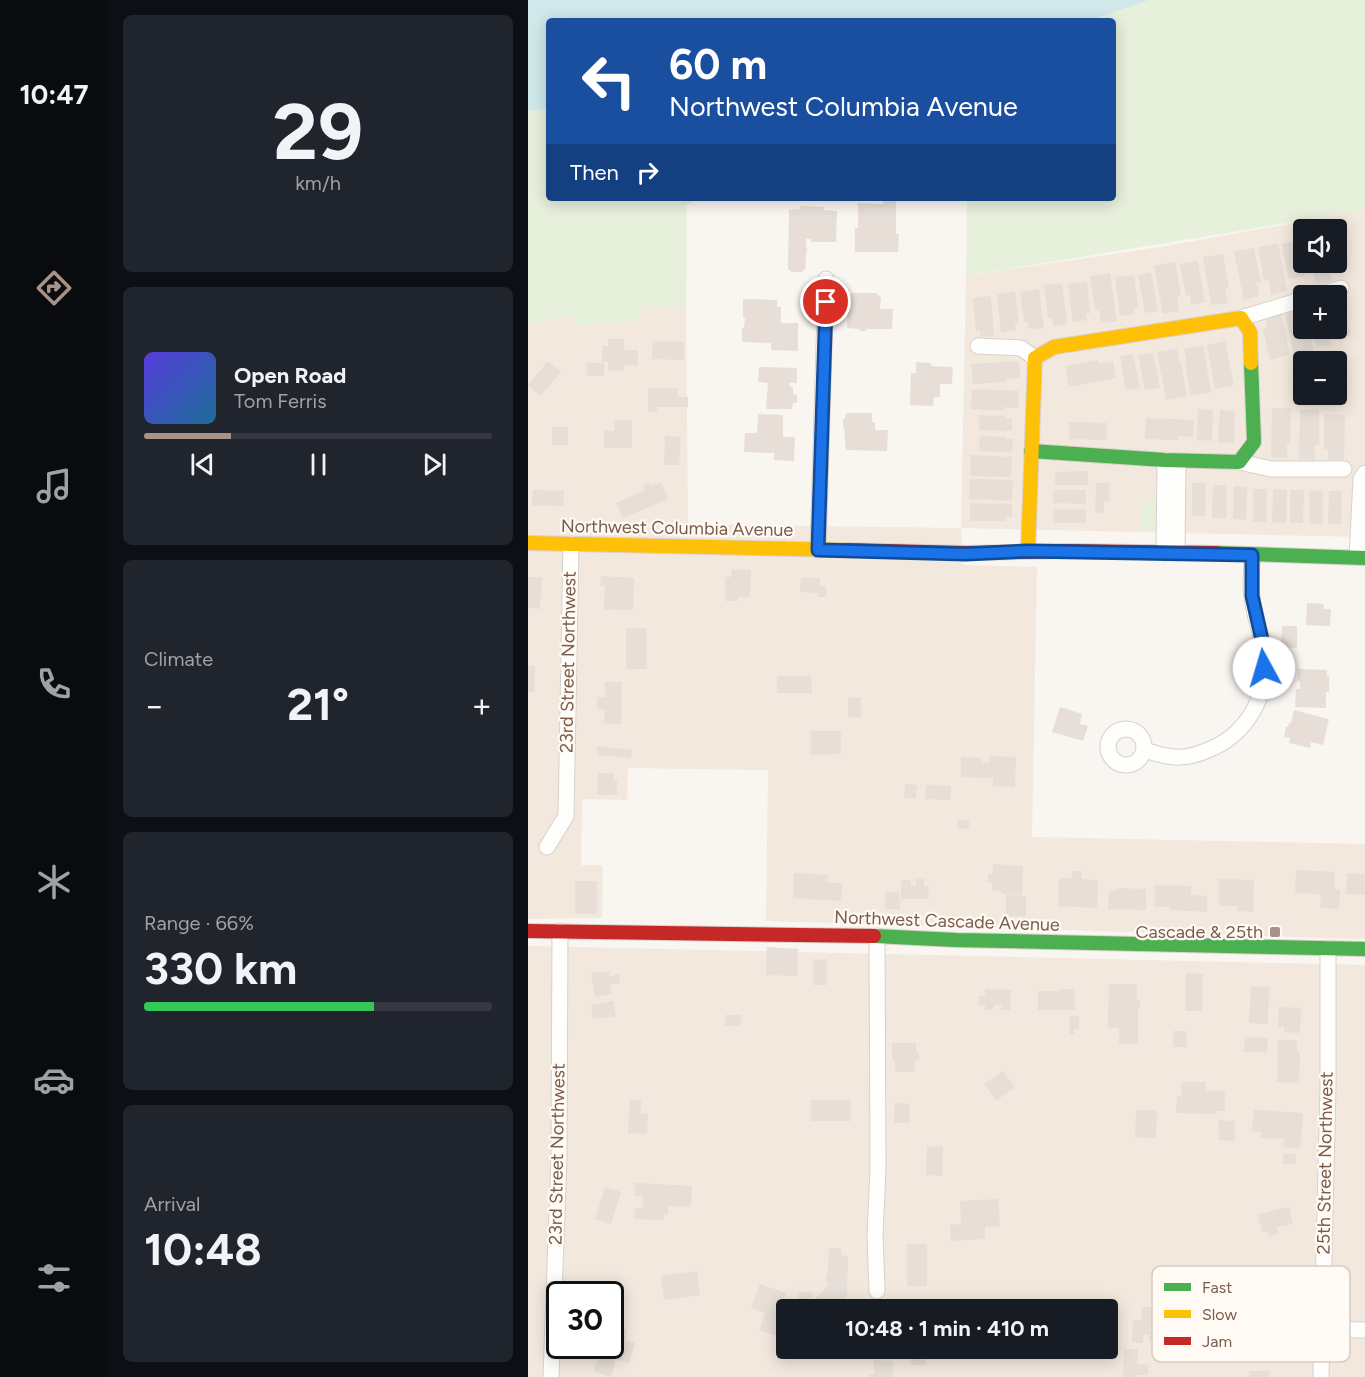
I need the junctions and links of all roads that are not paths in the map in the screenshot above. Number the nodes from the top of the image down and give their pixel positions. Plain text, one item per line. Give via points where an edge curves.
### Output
1 (826, 279) dead end
2 (1293, 302) edge
3 (1240, 318) junction
4 (978, 346) dead end
5 (1035, 358) junction
6 (1031, 451) junction
7 (1172, 461) junction
8 (1239, 462) junction
9 (1344, 468) dead end
10 (1365, 473) edge
11 (528, 543) edge
12 (571, 544) junction
13 (818, 550) junction
14 (1028, 551) junction
15 (1171, 553) junction
16 (1252, 555) junction
17 (1361, 558) edge
18 (1144, 750) dead end
19 (547, 846) dead end
20 (528, 931) edge
21 (560, 931) junction
22 (877, 936) junction
23 (1328, 948) junction
24 (1365, 949) edge
25 (1323, 1266) edge
26 (877, 1291) dead end
27 (1350, 1330) edge
28 (1365, 1330) edge
29 (552, 1377) edge

1 - 13 street
2 - 3 street
3 - 5 street via 1054,347
3 - 8 street via 1250,332 1254,442
4 - 5 street via 1020,348
5 - 6 street
6 - 7 street
6 - 14 street
7 - 8 street
7 - 15 street
8 - 9 street via 1271,469
10 - 17 street via 1361,479
11 - 12 street, Northwest Columbia Avenue
12 - 13 street, Northwest Columbia Avenue
12 - 19 street, 23rd Street Northwest via 566,816
13 - 14 street, Northwest Columbia Avenue via 966,554
14 - 15 street, Northwest Columbia Avenue
15 - 16 street, Northwest Columbia Avenue
16 - 17 street, Northwest Columbia Avenue
16 - 18 street via 1252,596 1265,653 1264,683 1255,708 1225,742 1200,754 1177,758
20 - 21 street, Northwest Cascade Avenue
21 - 22 street, Northwest Cascade Avenue
21 - 29 street, 23rd Street Northwest via 559,1157
22 - 23 street, Northwest Cascade Avenue
22 - 26 street
23 - 24 street, Northwest Cascade Avenue
23 - 25 street, 25th Street Northwest
27 - 28 street

